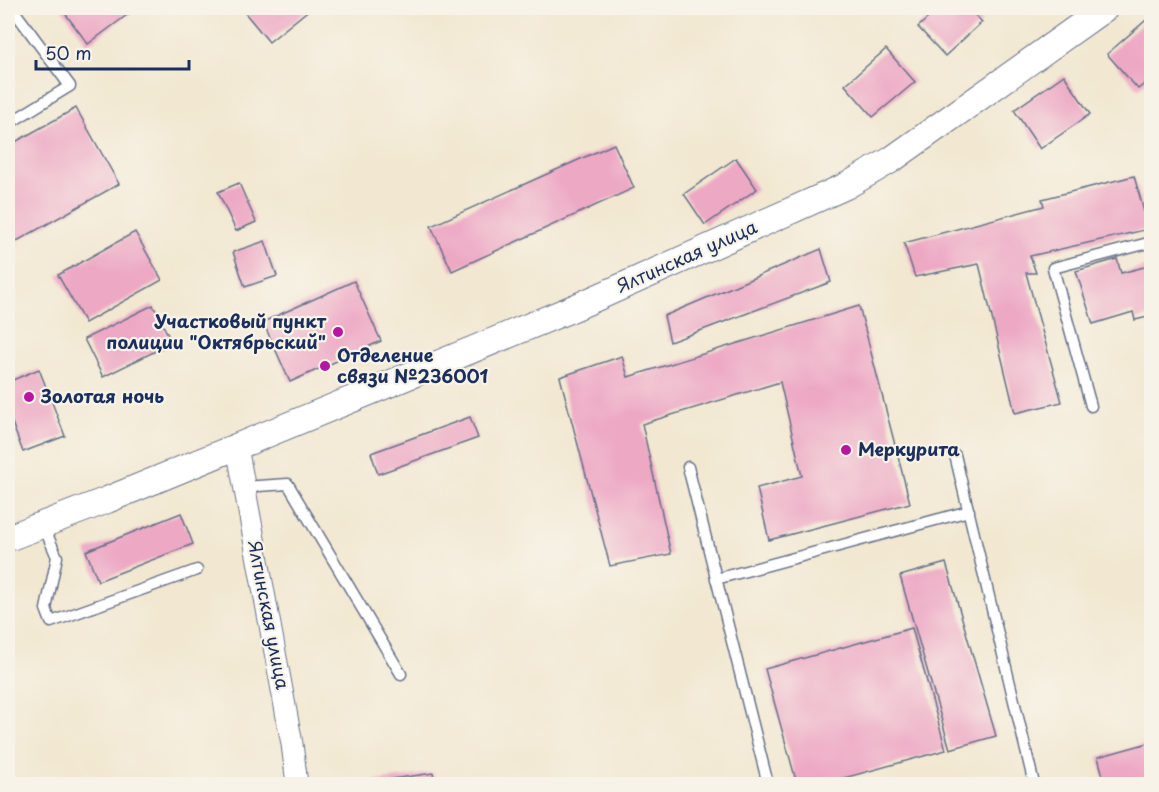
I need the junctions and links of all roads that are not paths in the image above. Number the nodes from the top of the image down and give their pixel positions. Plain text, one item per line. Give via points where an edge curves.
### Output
1 (12, 8) edge
2 (1105, 8) edge
3 (8, 124) edge
4 (1152, 242) edge
5 (1090, 406) dead end
6 (237, 447) junction
7 (955, 455) dead end
8 (688, 467) dead end
9 (244, 487) junction
10 (969, 511) junction
11 (43, 524) junction
12 (8, 538) edge
13 (197, 570) dead end
14 (716, 579) junction
15 (402, 674) dead end
16 (297, 784) edge
17 (768, 784) edge
18 (1034, 784) edge

1 - 3 lane via 70,86
2 - 6 street, Ялтинская улица via 891,160 846,186 576,307
4 - 5 lane via 1053,268
6 - 9 street, Ялтинская улица
6 - 11 street, Ялтинская улица
7 - 10 lane
8 - 14 lane
9 - 15 lane via 288,484
9 - 16 street, Ялтинская улица
10 - 14 lane
10 - 18 lane
11 - 12 street, Ялтинская улица
11 - 13 lane via 57,557 46,609 51,622
14 - 17 lane

